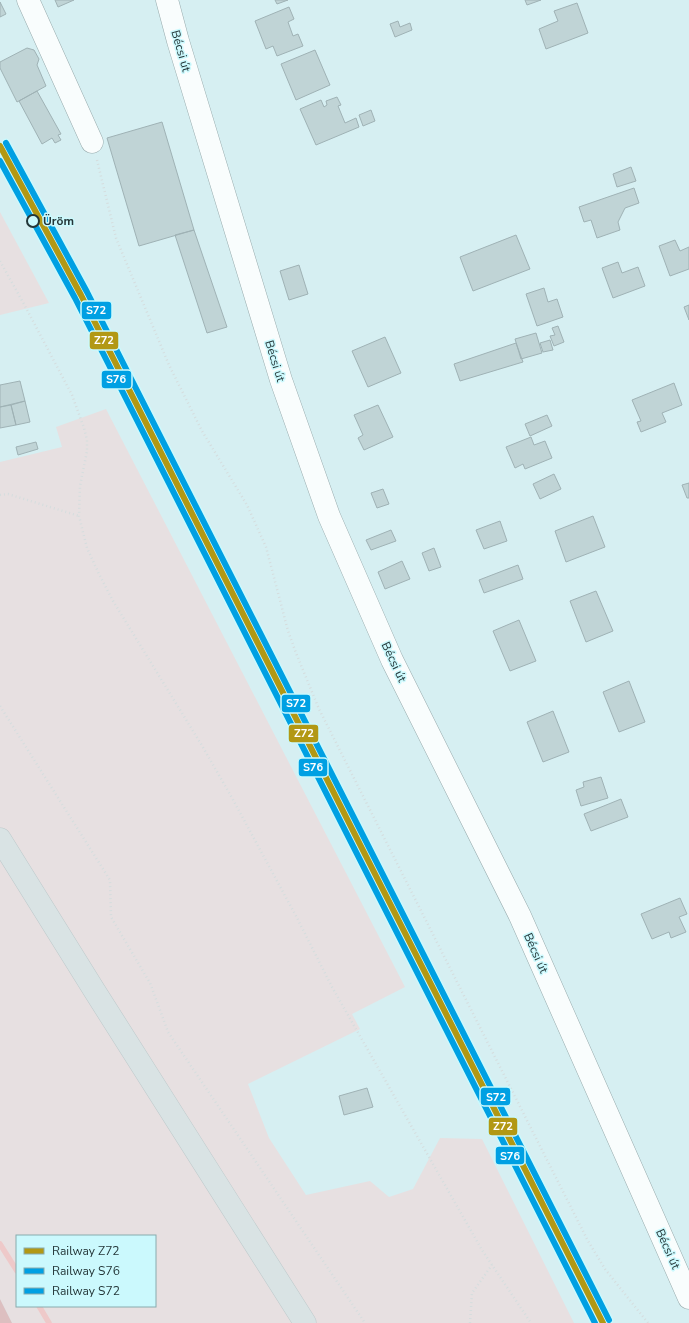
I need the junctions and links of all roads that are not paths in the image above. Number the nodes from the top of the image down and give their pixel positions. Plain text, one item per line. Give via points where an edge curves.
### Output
1 (28, 0) edge
2 (166, 0) edge
3 (92, 142) road end
4 (0, 839) edge
5 (689, 1298) edge
6 (305, 1323) edge

1 - 3 street
2 - 5 street, Bécsi út via 281,380 329,516 392,660 520,916
4 - 6 main road

